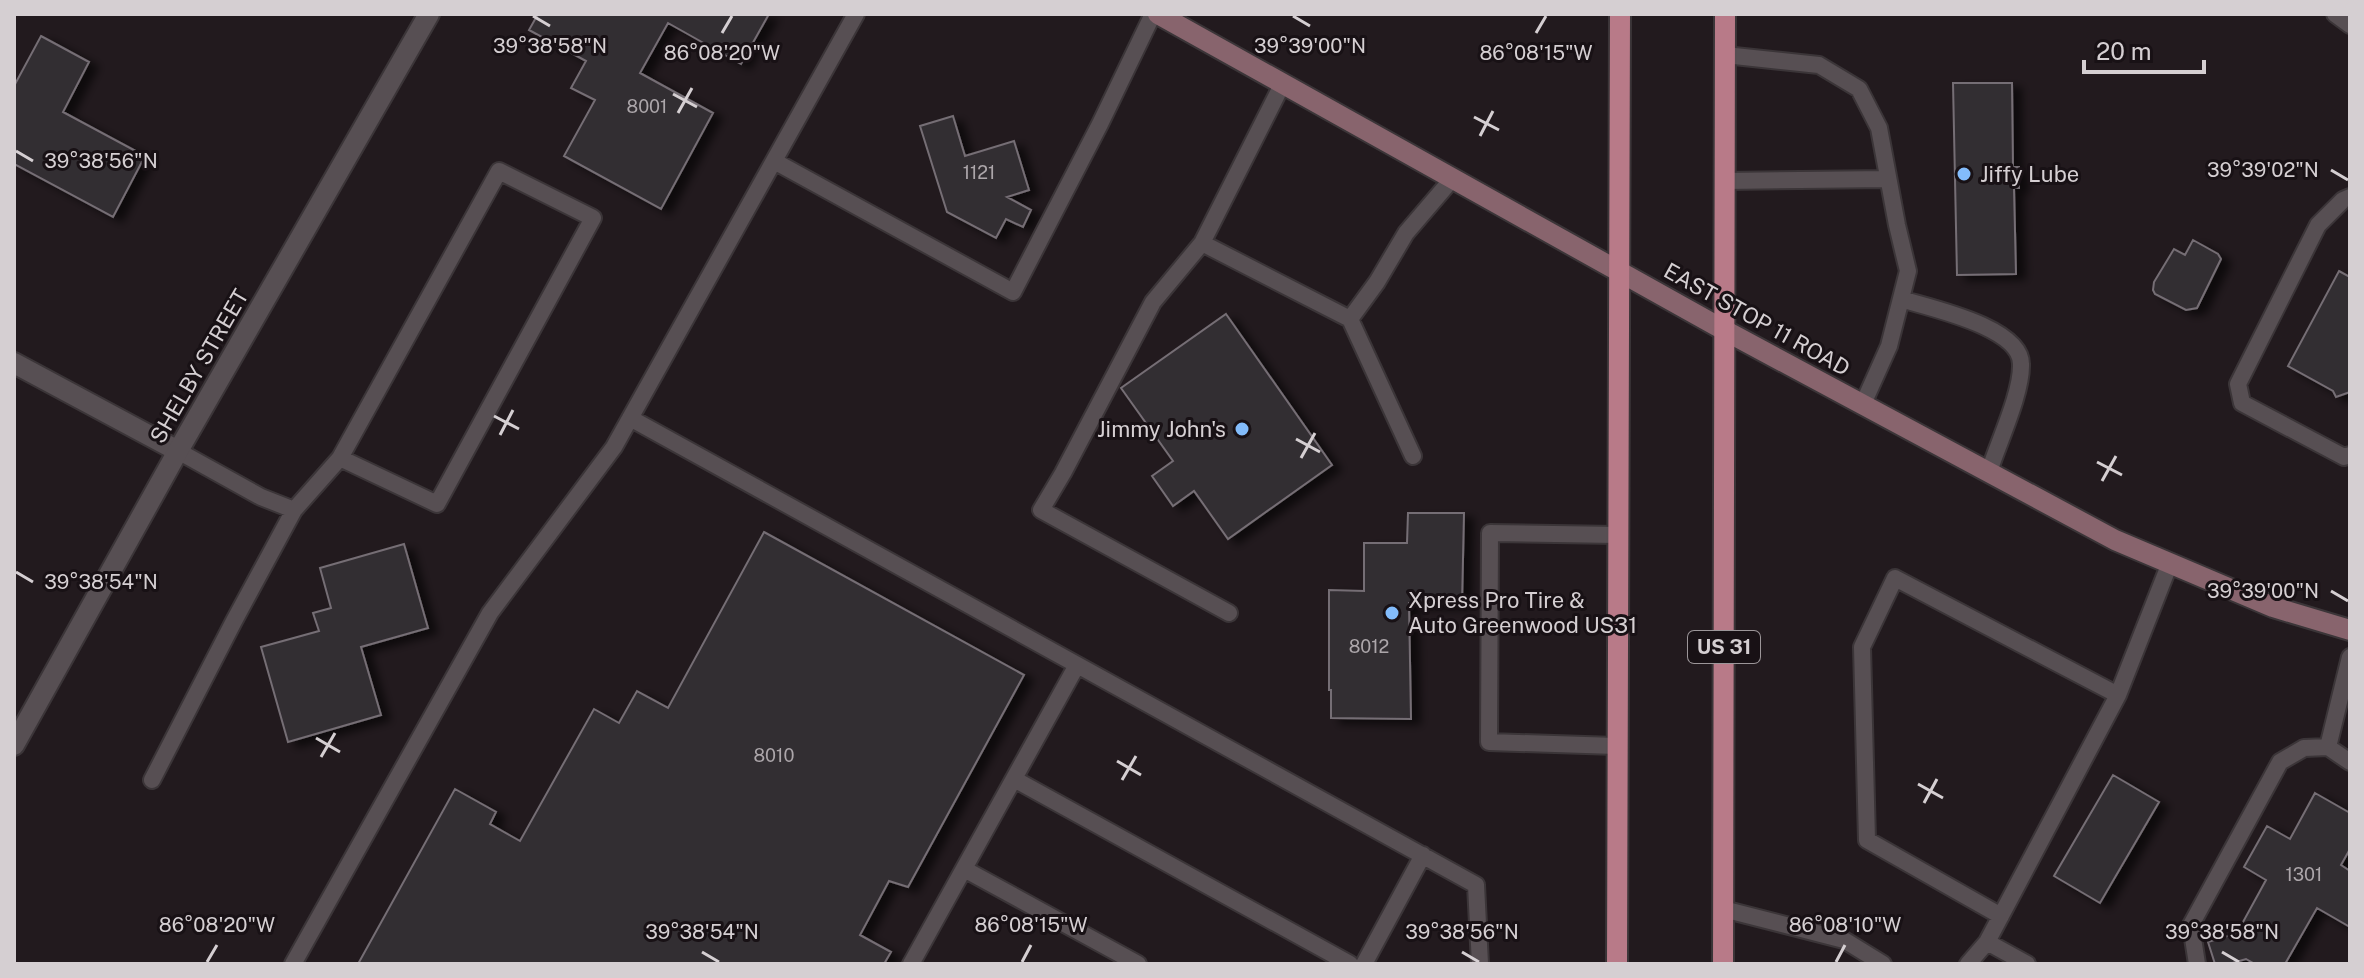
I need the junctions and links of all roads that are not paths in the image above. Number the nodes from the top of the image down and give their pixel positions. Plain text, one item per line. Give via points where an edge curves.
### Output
1 (429, 14) edge
2 (856, 14) edge
3 (1155, 14) edge
4 (1620, 14) edge
5 (1725, 14) edge
6 (2335, 14) edge
7 (2350, 25) edge
8 (1725, 55) junction
9 (1283, 83) junction
10 (774, 161) junction
11 (1453, 178) junction
12 (1888, 179) junction
13 (1725, 181) junction
14 (2350, 197) edge
15 (1202, 243) junction
16 (1619, 270) junction
17 (1901, 299) junction
18 (1350, 319) junction
19 (1724, 330) junction
20 (14, 363) edge
21 (1863, 404) junction
22 (630, 418) junction
23 (178, 451) junction
24 (2350, 455) edge
25 (1413, 456) dead end
26 (340, 458) junction
27 (1989, 472) junction
28 (294, 510) junction
29 (1617, 535) junction
30 (2170, 563) junction
31 (1229, 613) dead end
32 (2350, 630) edge
33 (2350, 657) edge
34 (1077, 665) junction
35 (2118, 695) junction
36 (14, 745) edge
37 (1616, 746) junction
38 (2328, 747) junction
39 (2350, 762) edge
40 (1014, 779) junction
41 (152, 780) dead end
42 (1423, 855) junction
43 (964, 869) junction
44 (1723, 909) junction
45 (2001, 916) junction
46 (1987, 942) junction
47 (293, 964) edge
48 (911, 964) edge
49 (1138, 964) edge
50 (1350, 964) edge
51 (1364, 964) edge
52 (1480, 964) edge
53 (1617, 964) edge
54 (1723, 964) edge
55 (1883, 964) edge
56 (1968, 964) edge
57 (2027, 964) edge
58 (2197, 964) edge

1 - 23 street, SHELBY STREET
2 - 10 lane
3 - 9 main road, EAST STOP 11 ROAD
3 - 10 lane via 1013,292
4 - 16 main road
5 - 8 main road, US 31
6 - 7 lane
8 - 12 lane via 1819,65 1859,89 1879,128
8 - 13 main road, US 31
9 - 11 main road, EAST STOP 11 ROAD
9 - 15 lane
10 - 22 lane
11 - 16 main road, EAST STOP 11 ROAD
11 - 18 lane via 1406,233
12 - 13 lane
12 - 17 lane via 1908,271
13 - 19 main road, US 31
14 - 24 lane via 2318,225 2238,384 2242,403 2344,457
15 - 18 lane
15 - 31 lane via 1153,302 1041,510
16 - 19 main road, EAST STOP 11 ROAD
16 - 29 main road
17 - 21 lane via 1889,346
17 - 27 lane via 1977,322 2012,344 2022,362
18 - 25 lane
19 - 21 main road, EAST STOP 11 ROAD
19 - 44 main road, US 31
20 - 23 street
21 - 27 main road, EAST STOP 11 ROAD
22 - 34 lane
22 - 47 lane via 490,613
23 - 28 lane
23 - 36 street, SHELBY STREET
26 - 26 lane via 437,504 593,218 499,171
26 - 28 lane
27 - 30 main road, EAST STOP 11 ROAD via 2115,540
28 - 41 lane
29 - 37 main road
29 - 37 lane via 1490,533 1489,742
30 - 32 main road, EAST STOP 11 ROAD via 2273,607
30 - 35 lane
33 - 38 lane
34 - 40 lane
34 - 42 lane
35 - 45 lane
35 - 45 lane via 1895,578 1862,647 1867,840
37 - 53 main road
38 - 39 lane
38 - 58 lane via 2304,748 2280,762 2191,925
40 - 43 lane
40 - 50 lane
42 - 51 lane
42 - 52 lane via 1476,885
43 - 48 lane
43 - 49 lane
44 - 54 main road, US 31
44 - 55 lane via 1844,940
45 - 46 lane
46 - 56 lane
46 - 57 lane

